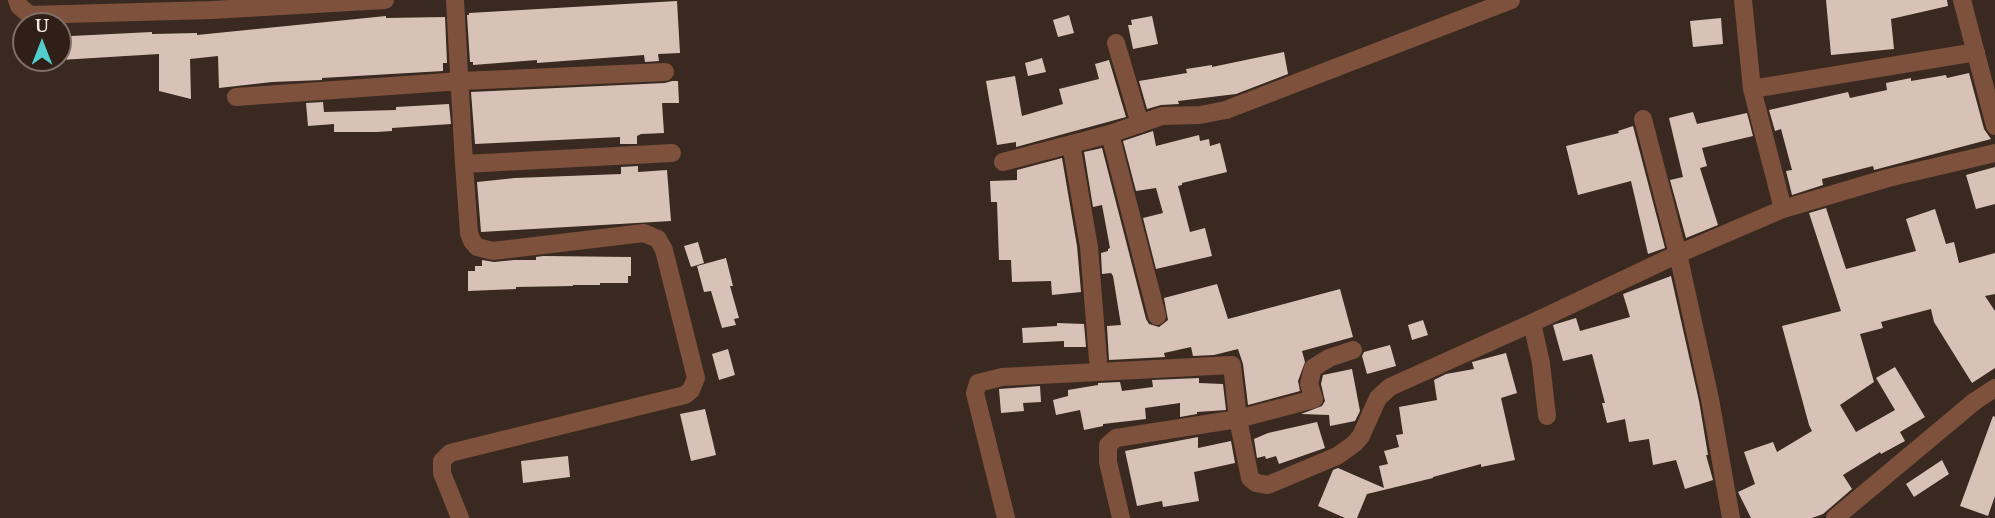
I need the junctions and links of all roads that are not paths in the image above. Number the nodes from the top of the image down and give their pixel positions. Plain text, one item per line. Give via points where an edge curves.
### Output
1 (17, 0) edge
2 (385, 0) edge
3 (455, 0) edge
4 (1511, 0) edge
5 (1743, 0) edge
6 (1962, 0) edge
7 (1116, 43) dead end
8 (1976, 52) junction
9 (665, 72) dead end
10 (461, 81) junction
11 (1752, 89) junction
12 (236, 97) dead end
13 (1643, 119) dead end
14 (1140, 124) junction
15 (1995, 126) edge
16 (1110, 134) junction
17 (1071, 144) junction
18 (672, 153) dead end
19 (1995, 153) edge
20 (1003, 162) dead end
21 (464, 164) junction
22 (1783, 209) junction
23 (1678, 254) junction
24 (1157, 316) dead end
25 (1533, 323) junction
26 (1353, 350) dead end
27 (1098, 360) dead end
28 (1995, 388) edge
29 (1546, 416) dead end
30 (1238, 419) junction
31 (460, 518) edge
32 (1005, 518) edge
33 (1121, 518) edge
34 (1731, 518) edge
35 (1835, 518) edge

1 - 2 street via 30,15
3 - 10 street
4 - 14 street via 1227,110 1162,116
5 - 11 street
6 - 8 street
7 - 14 street
8 - 11 street
8 - 15 street
9 - 10 street
10 - 12 street
10 - 21 street
11 - 22 street
13 - 23 street
14 - 16 street
16 - 17 street
16 - 24 street
17 - 20 street
17 - 27 street via 1089,247
18 - 21 street
19 - 22 street via 1888,178
21 - 31 street via 469,233 472,241 484,250 644,233 658,239 696,378 685,395 450,453 442,461 442,473
22 - 23 street
23 - 25 street
23 - 34 street
25 - 29 street
25 - 30 street via 1390,387 1378,398 1354,444 1337,456 1268,485 1250,478
26 - 30 street via 1312,368 1309,384 1314,399
28 - 35 street
30 - 32 street via 1233,365 1002,377 978,383 975,393
30 - 33 street via 1124,436 1111,442 1108,462

